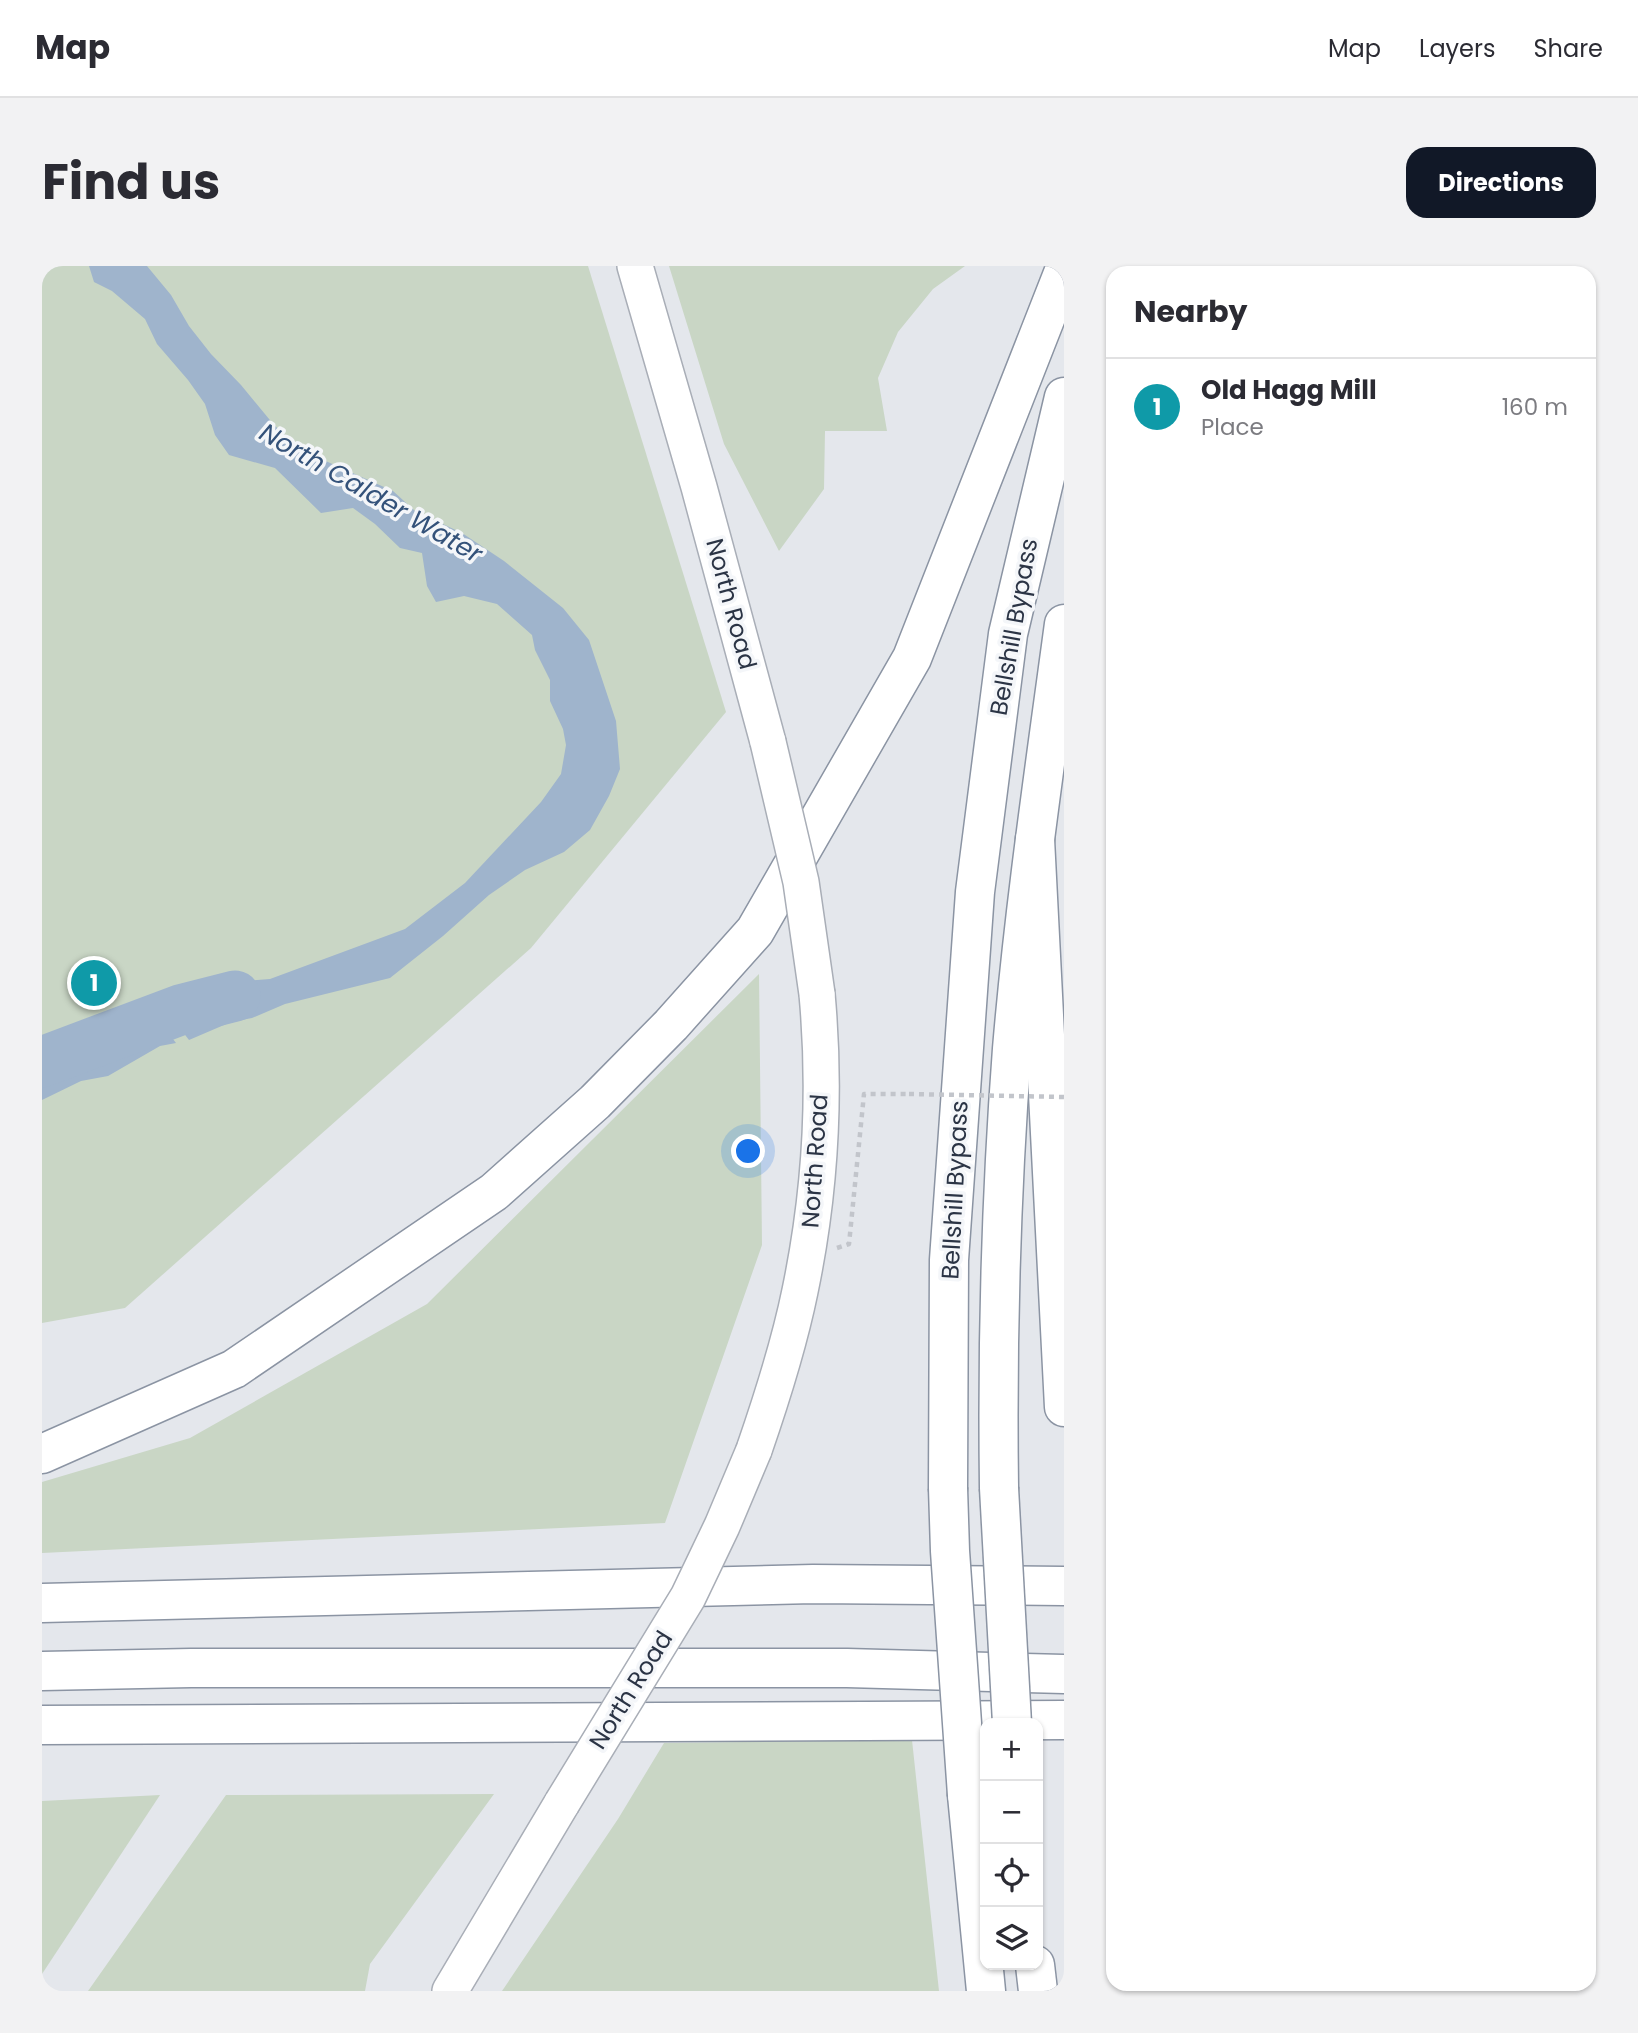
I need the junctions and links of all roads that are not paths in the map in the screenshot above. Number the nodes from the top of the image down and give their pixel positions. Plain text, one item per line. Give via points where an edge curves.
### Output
1 (635, 266) edge
2 (1064, 271) edge
3 (1064, 397) edge
4 (1064, 624) edge
5 (1035, 839) junction
6 (1064, 1407) edge
7 (42, 1454) edge
8 (1064, 1586) edge
9 (42, 1603) edge
10 (42, 1671) edge
11 (1064, 1674) edge
12 (1012, 1718) edge
13 (1064, 1720) edge
14 (42, 1725) edge
15 (1036, 1970) edge
16 (450, 1991) edge
17 (986, 1991) edge
18 (1038, 1991) edge

1 - 16 main road, North Road, bridge via 768,742 801,882 817,994 821,1071 808,1242 787,1345 754,1450 722,1526 688,1597
2 - 7 highway via 912,658 755,931 595,1102 494,1192 234,1369
3 - 17 highway, Bellshill Bypass, bridge via 1008,634 975,892 949,1260 950,1551
4 - 5 highway, Bellshill Bypass
5 - 6 highway
5 - 12 highway, Bellshill Bypass, bridge via 1012,1049 999,1302 999,1488
8 - 9 highway via 813,1584
10 - 11 highway via 847,1668
13 - 14 highway
15 - 18 highway

